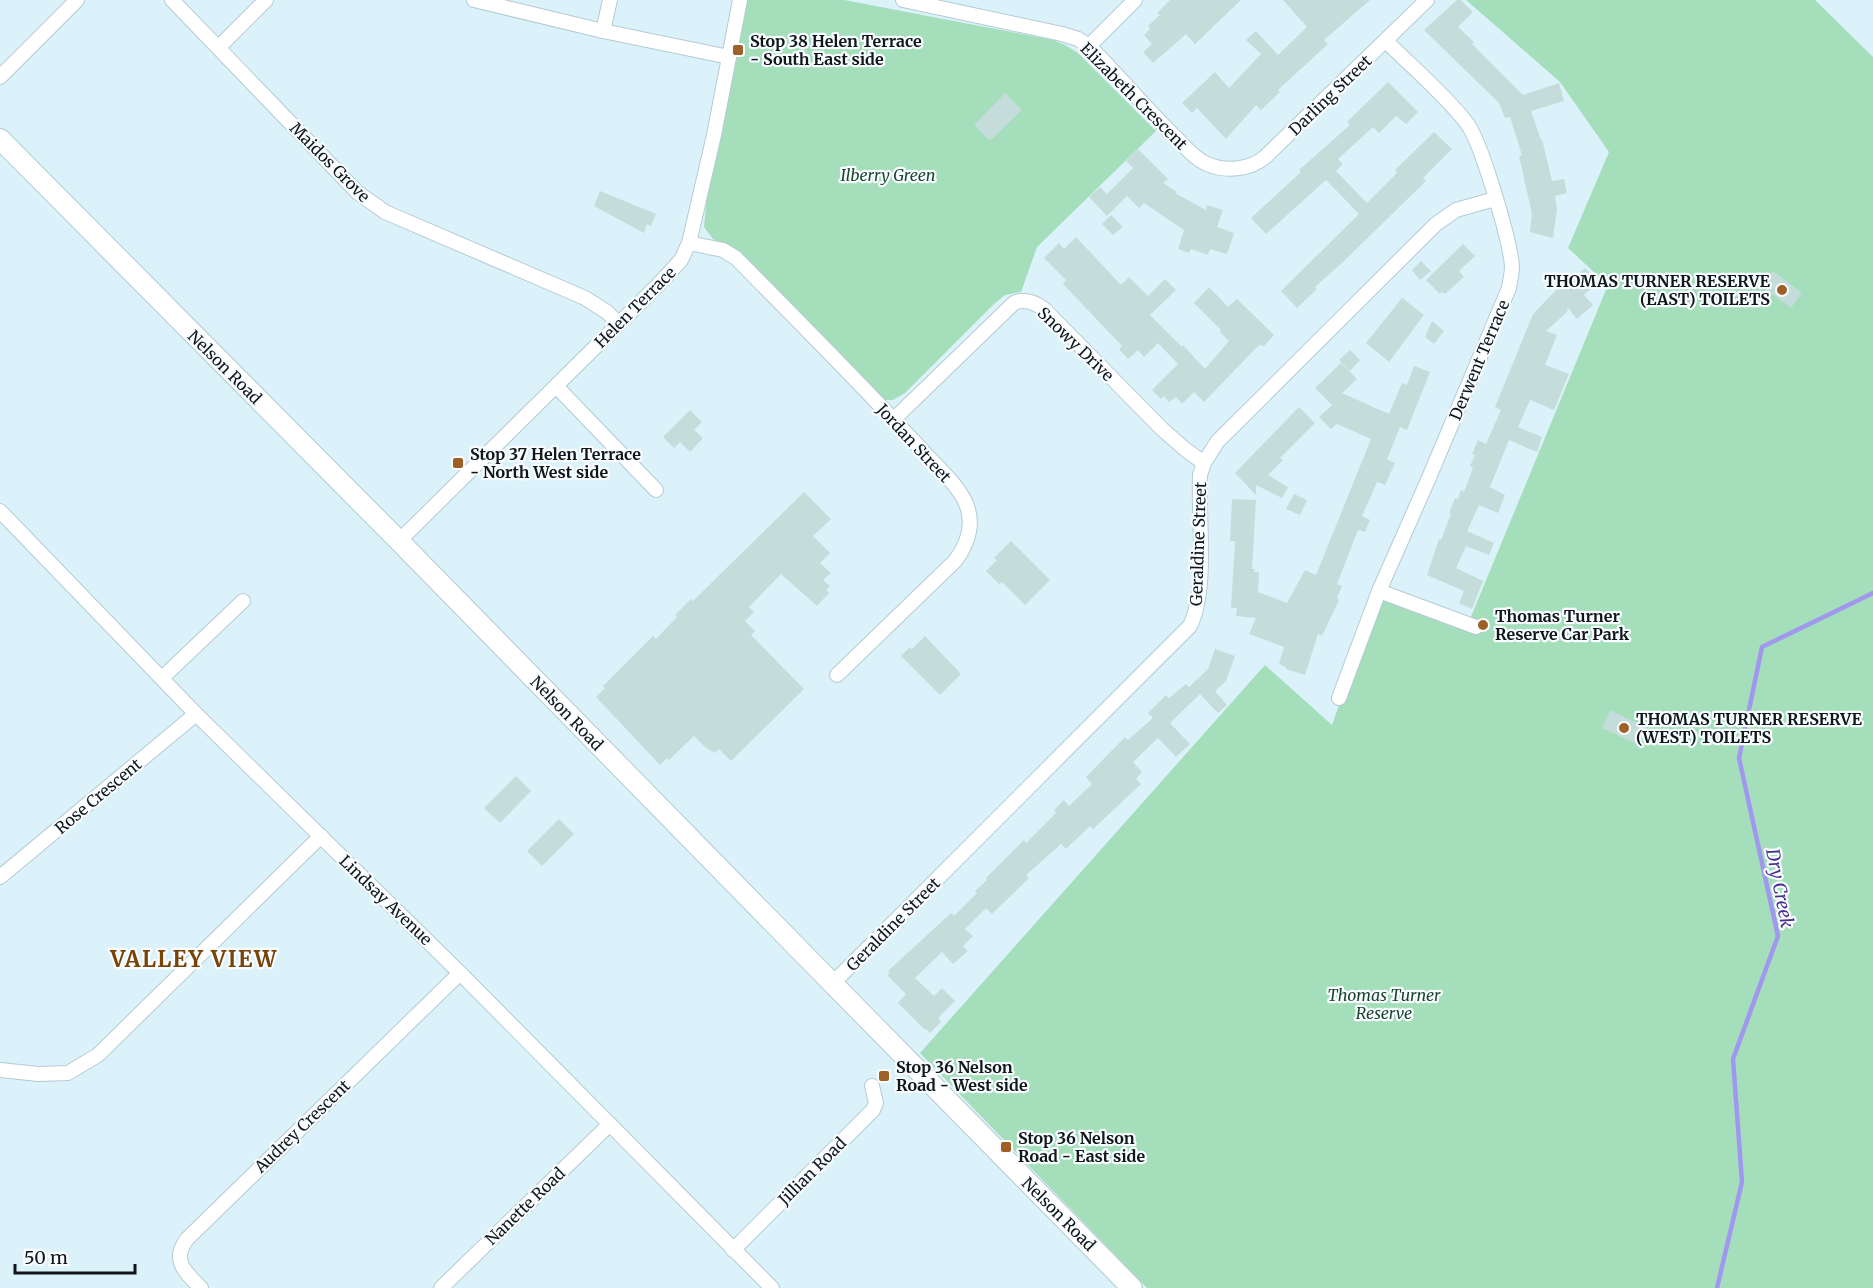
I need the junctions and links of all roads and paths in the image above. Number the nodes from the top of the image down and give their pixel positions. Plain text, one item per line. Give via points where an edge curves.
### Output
1 (77, 0) edge
2 (172, 0) edge
3 (267, 0) edge
4 (474, 0) edge
5 (610, 0) edge
6 (740, 0) edge
7 (903, 0) edge
8 (1135, 0) edge
9 (1427, 0) edge
10 (970, 7) edge
11 (603, 31) junction
12 (1386, 40) junction
13 (1089, 46) junction
14 (219, 47) junction
15 (729, 57) junction
16 (0, 77) edge
17 (0, 139) edge
18 (1222, 168) joint
19 (1495, 199) junction
20 (689, 243) junction
21 (618, 323) junction
22 (556, 386) junction
23 (894, 419) junction
24 (1204, 463) junction
25 (656, 490) dead end
26 (0, 511) edge
27 (399, 542) junction
28 (1379, 591) junction
29 (243, 602) dead end
30 (1476, 627) dead end
31 (837, 675) dead end
32 (162, 678) junction
33 (1340, 698) dead end
34 (196, 714) junction
35 (321, 836) junction
36 (0, 877) edge
37 (460, 973) junction
38 (833, 983) junction
39 (0, 1070) edge
40 (872, 1086) dead end
41 (610, 1124) junction
42 (733, 1250) junction
43 (201, 1288) edge
44 (441, 1288) edge
45 (772, 1288) edge
46 (1132, 1288) edge

1 - 16 street
2 - 14 street, Maidos Grove
3 - 14 street
4 - 11 street
5 - 11 street
6 - 15 street, Helen Terrace
7 - 10 street, Elizabeth Crescent
8 - 13 street
9 - 12 street, Darling Street
10 - 13 street, Elizabeth Crescent
11 - 15 street
12 - 18 street, Darling Street via 1259,162
12 - 19 street, Derwent Terrace via 1470,127
13 - 18 street, Elizabeth Crescent via 1186,148 1205,163
14 - 21 street, Maidos Grove via 370,203 585,298
15 - 20 street, Helen Terrace
17 - 27 main road, Nelson Road
19 - 24 street, Geraldine Street via 1456,210 1436,224 1224,434
19 - 28 street, Derwent Terrace via 1511,262 1509,288
20 - 21 street, Helen Terrace via 676,267
20 - 23 street, Jordan Street via 723,250 736,258
21 - 22 street, Helen Terrace
22 - 25 street
22 - 27 street, Helen Terrace
23 - 24 street, Snowy Drive via 1008,308 1026,301 1045,310 1162,429
23 - 31 street, Jordan Street via 962,496 970,515 970,529 964,549 950,567
24 - 38 street, Geraldine Street via 1200,481 1198,601 1190,626
26 - 32 street, Lindsay Avenue
27 - 38 main road, Nelson Road
28 - 30 street
28 - 33 street, Derwent Terrace
29 - 32 street
32 - 34 street, Lindsay Avenue
34 - 35 street, Lindsay Avenue
34 - 36 street, Rose Crescent
35 - 37 street, Lindsay Avenue
35 - 39 street via 99,1055 68,1073
37 - 41 street, Lindsay Avenue
37 - 43 street, Audrey Crescent via 187,1239 180,1259
38 - 46 main road, Nelson Road
40 - 42 street, Jillian Road via 876,1103 873,1110
41 - 42 street, Lindsay Avenue
41 - 44 street, Nanette Road
42 - 45 street, Lindsay Avenue

